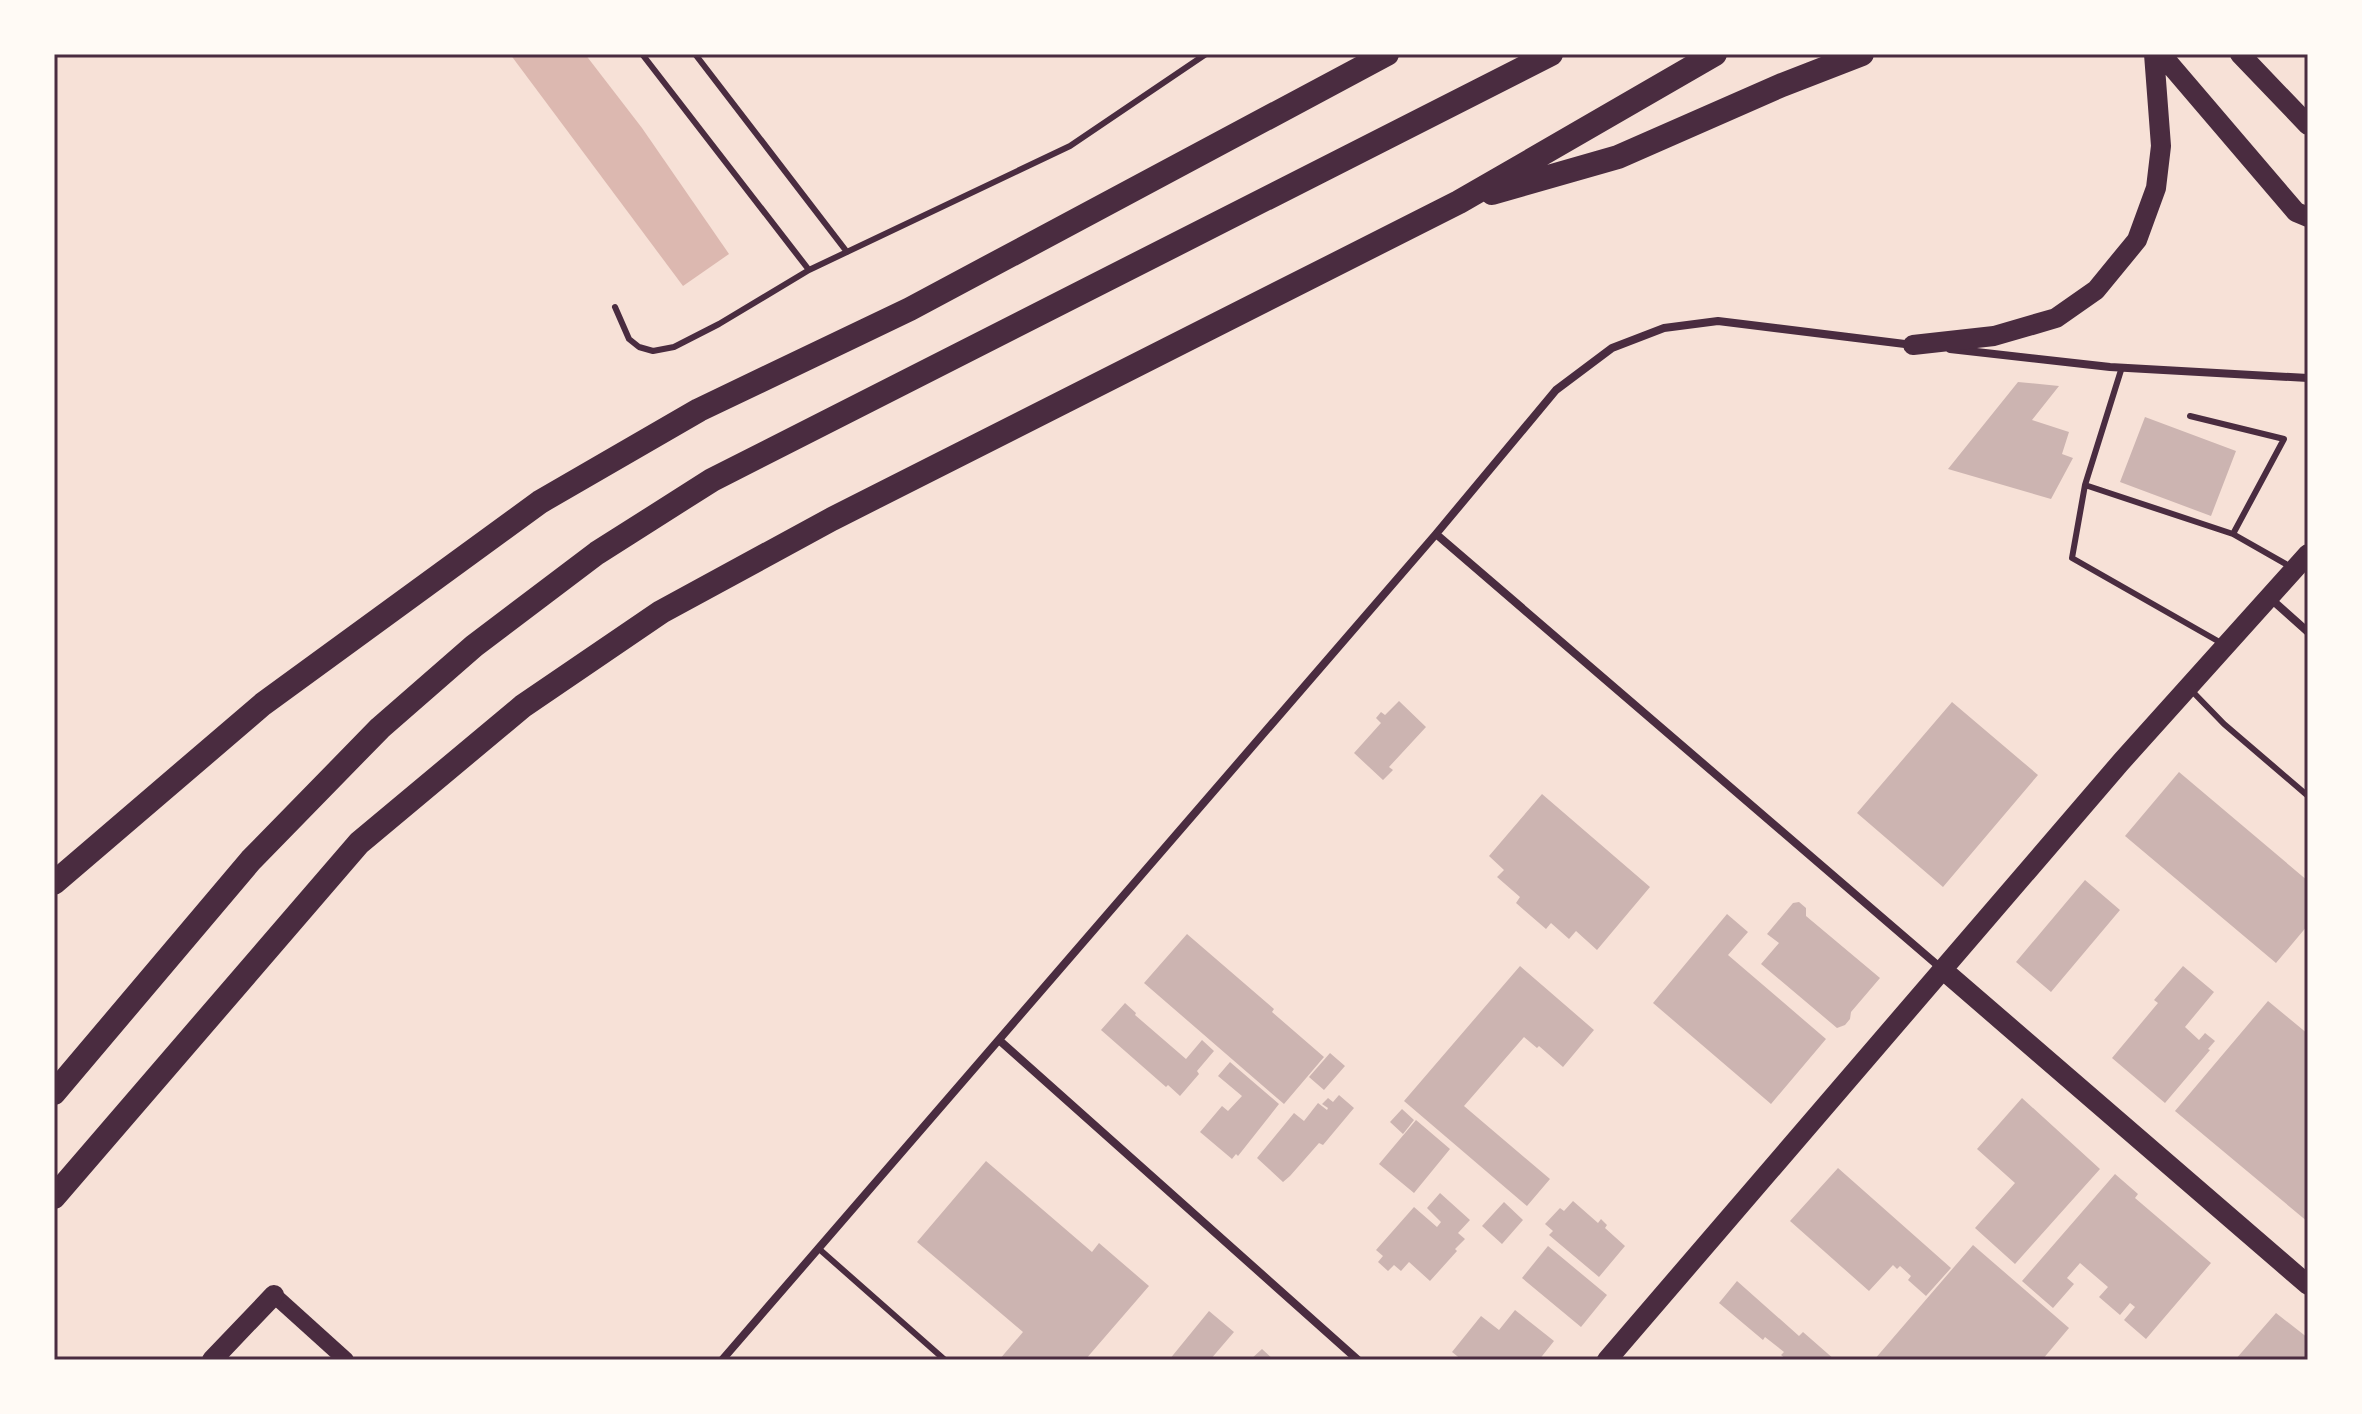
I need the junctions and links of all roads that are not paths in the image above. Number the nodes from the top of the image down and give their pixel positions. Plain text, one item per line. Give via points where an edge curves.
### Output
1 (642, 54) edge
2 (695, 54) edge
3 (1206, 54) edge
4 (1355, 54) edge
5 (1387, 54) edge
6 (1551, 54) edge
7 (1715, 54) edge
8 (1862, 54) edge
9 (2154, 54) edge
10 (2161, 54) edge
11 (2240, 54) edge
12 (2308, 125) edge
13 (1225, 141) junction
14 (1459, 202) junction
15 (2308, 217) edge
16 (847, 252) junction
17 (809, 270) junction
18 (615, 307) dead end
19 (1913, 345) junction
20 (2122, 367) junction
21 (2308, 378) edge
22 (2190, 416) dead end
23 (2085, 485) junction
24 (1436, 534) junction
25 (2233, 534) junction
26 (2301, 561) edge
27 (2270, 598) junction
28 (2308, 632) edge
29 (2226, 646) junction
30 (2188, 688) junction
31 (2308, 796) edge
32 (54, 883) edge
33 (1942, 969) junction
34 (999, 1040) junction
35 (54, 1093) edge
36 (54, 1197) edge
37 (818, 1248) junction
38 (2308, 1285) edge
39 (274, 1295) joint
40 (212, 1360) edge
41 (346, 1360) edge
42 (722, 1360) edge
43 (945, 1360) edge
44 (1358, 1360) edge
45 (1607, 1360) edge

1 - 17 lane
2 - 16 lane
3 - 16 lane via 1070,146
4 - 13 highway
5 - 13 highway
6 - 35 highway via 712,480 597,553 474,646 380,728 251,860
7 - 14 highway
8 - 14 highway via 1618,157
9 - 19 main road via 2161,146 2156,188 2137,240 2096,290 2056,318 1994,336
10 - 15 main road via 2296,212
11 - 12 main road
13 - 32 highway via 910,309 699,410 540,502 263,704
14 - 36 highway via 832,519 661,612 523,706 359,843
16 - 17 lane
17 - 18 lane via 674,347 639,347 629,339
19 - 20 street
19 - 24 street via 1718,321 1664,328 1612,348 1556,390
20 - 21 street
20 - 23 lane
22 - 25 lane via 2284,439
23 - 25 lane
23 - 29 lane via 2072,558
24 - 33 street
24 - 34 street
25 - 26 lane
26 - 27 main road
27 - 28 street
27 - 29 main road
29 - 30 main road
30 - 31 lane
30 - 33 main road
33 - 38 main road
33 - 45 main road
34 - 37 street
34 - 44 street
37 - 42 street
37 - 43 lane
39 - 40 main road
39 - 41 main road

